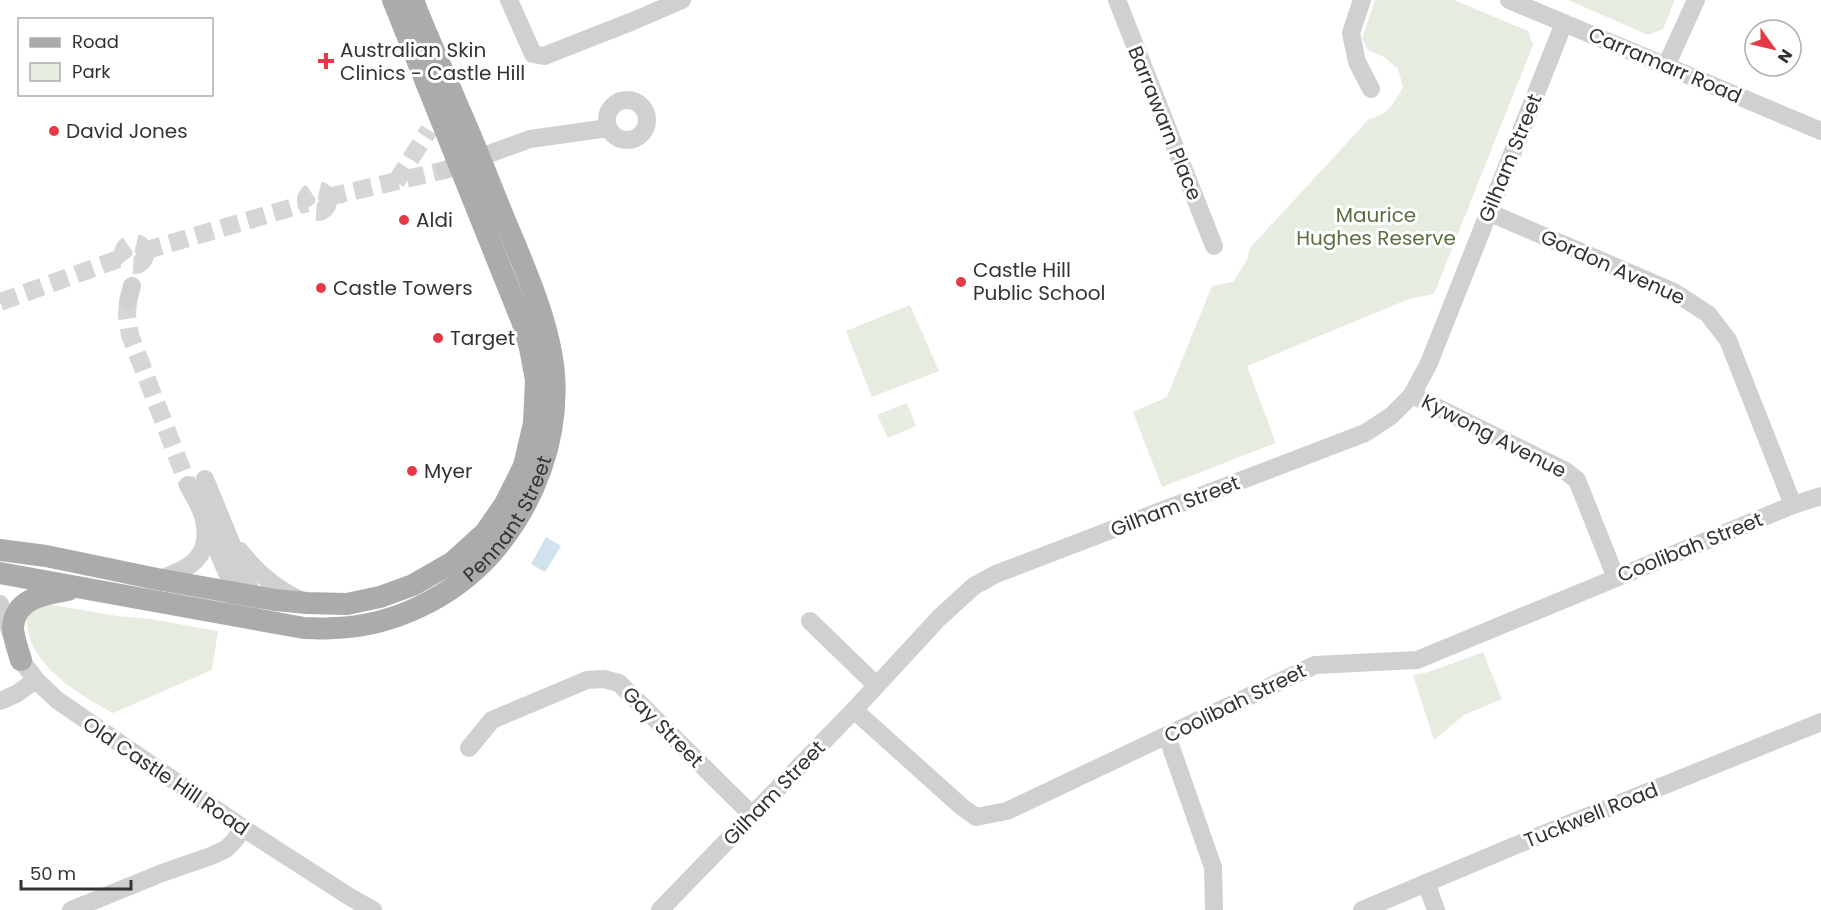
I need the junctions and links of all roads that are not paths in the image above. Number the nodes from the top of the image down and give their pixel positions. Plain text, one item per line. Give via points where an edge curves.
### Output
1 (509, 0) edge
2 (682, 0) edge
3 (1117, 0) edge
4 (1362, 0) edge
5 (1509, 0) edge
6 (1695, 0) edge
7 (411, 1) edge
8 (1564, 23) junction
9 (1666, 66) junction
10 (1371, 89) dead end
11 (435, 103) junction
12 (608, 128) dead end
13 (429, 130) tunnel mouth
14 (1821, 131) edge
15 (462, 165) junction
16 (1488, 212) junction
17 (1214, 246) dead end
18 (1413, 395) junction
19 (1821, 496) edge
20 (1793, 505) junction
21 (204, 519) junction
22 (228, 535) junction
23 (0, 550) edge
24 (0, 573) edge
25 (1616, 578) junction
26 (157, 579) junction
27 (78, 588) junction
28 (244, 594) junction
29 (307, 603) junction
30 (0, 604) edge
31 (240, 617) junction
32 (810, 621) dead end
33 (0, 636) edge
34 (21, 660) junction
35 (36, 680) junction
36 (876, 686) junction
37 (0, 701) edge
38 (854, 710) junction
39 (1821, 722) edge
40 (1167, 736) junction
41 (469, 748) dead end
42 (752, 815) junction
43 (243, 828) junction
44 (1426, 883) junction
45 (71, 910) edge
46 (373, 910) edge
47 (660, 910) edge
48 (1214, 910) edge
49 (1362, 910) edge
50 (1436, 910) edge

1 - 2 street via 533,54 544,56
3 - 17 street, Barrawarn Place
4 - 10 street via 1351,33 1357,62
5 - 8 street, Carramarr Road
6 - 9 street
7 - 11 main road, Pennant Street
7 - 15 main road, Pennant Street
8 - 9 street, Carramarr Road
8 - 16 street, Gilham Street
9 - 14 street, Carramarr Road
11 - 13 street
11 - 15 main road, Pennant Street
12 - 15 street via 530,139
15 - 29 main road, Pennant Street via 530,348 536,380 534,423 524,466 506,504 485,533 453,562 413,585 380,597 347,604
15 - 31 main road, Pennant Street via 521,260 546,329 554,373 553,409 545,459 535,486 499,545 479,567 443,595 409,612 370,624 336,628 304,628
16 - 18 street, Gilham Street via 1430,363
16 - 20 street, Gordon Avenue via 1674,292 1708,314 1728,340
18 - 25 street, Kywong Avenue via 1577,480
18 - 36 street, Gilham Street via 1365,433 996,574 974,586 939,618
19 - 20 street, Coolibah Street
20 - 25 street, Coolibah Street
21 - 22 street via 197,482
21 - 26 street via 205,542 199,557 179,573
21 - 28 street
22 - 28 street
22 - 29 street via 270,582
23 - 26 main road, Pennant Street via 46,555
24 - 27 main road, Pennant Street
25 - 40 street, Coolibah Street via 1417,660 1315,665
26 - 28 main road, Pennant Street
27 - 31 main road, Pennant Street
27 - 34 main road via 45,594 15,613 13,629
28 - 29 main road, Pennant Street
28 - 31 street
30 - 34 street, Old Castle Hill Road
32 - 36 street
33 - 34 main road
34 - 35 street, Old Castle Hill Road
35 - 37 street
35 - 43 street, Old Castle Hill Road via 77,715
36 - 38 street, Gilham Street
38 - 40 street, Coolibah Street via 976,817 1007,811
38 - 42 street, Gilham Street
39 - 44 street, Tuckwell Road
40 - 48 street via 1213,867
41 - 42 street, Gay Street via 492,720 587,680 604,679 619,683
42 - 47 street, Gilham Street
43 - 45 street via 225,849 211,856
43 - 46 street, Old Castle Hill Road
44 - 49 street, Tuckwell Road
44 - 50 street

